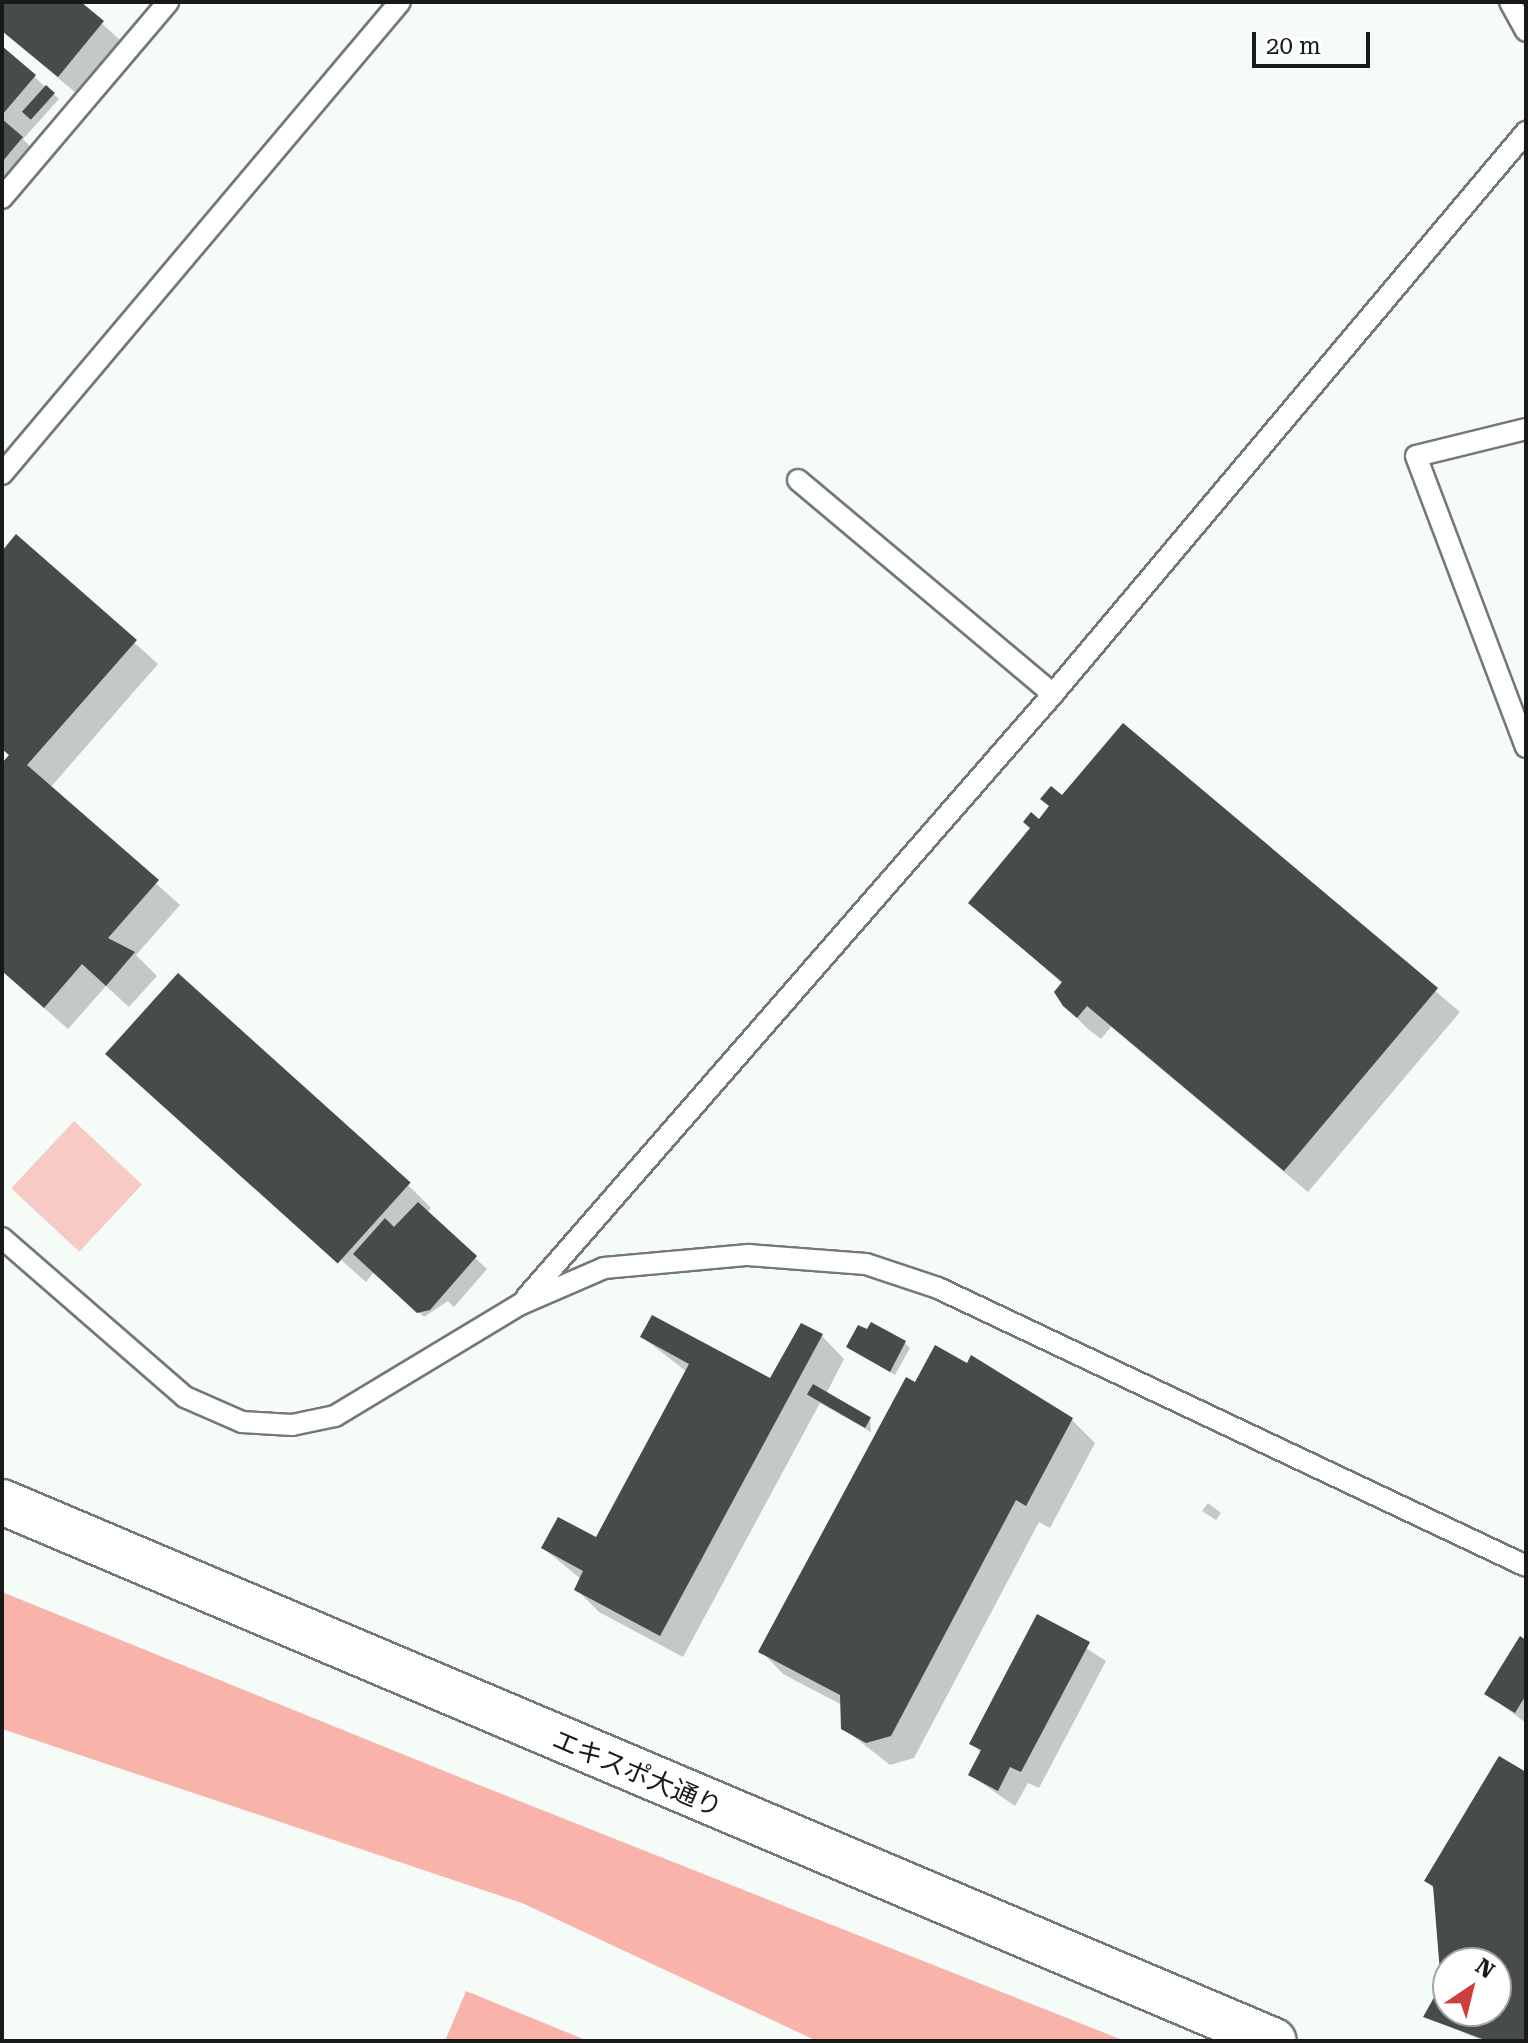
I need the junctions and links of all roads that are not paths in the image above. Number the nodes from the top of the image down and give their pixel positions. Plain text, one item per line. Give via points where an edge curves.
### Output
1 (168, 2) edge
2 (400, 2) edge
3 (1510, 2) edge
4 (1523, 27) edge
5 (1526, 132) edge
6 (2, 198) edge
7 (1526, 429) edge
8 (2, 474) edge
9 (798, 480) dead end
10 (1053, 694) junction
11 (1526, 747) edge
12 (2, 1238) edge
13 (521, 1304) junction
14 (2, 1502) edge
15 (1526, 1566) edge
16 (1274, 2041) edge

1 - 6 lane
2 - 8 lane
3 - 4 lane
5 - 10 lane
7 - 11 lane via 1416,456
9 - 10 lane
10 - 13 lane
12 - 13 lane via 150,1373 242,1422 292,1425 335,1416
13 - 15 lane via 626,1265 808,1254 866,1264 938,1288
14 - 16 main road, エキスポ大通り

